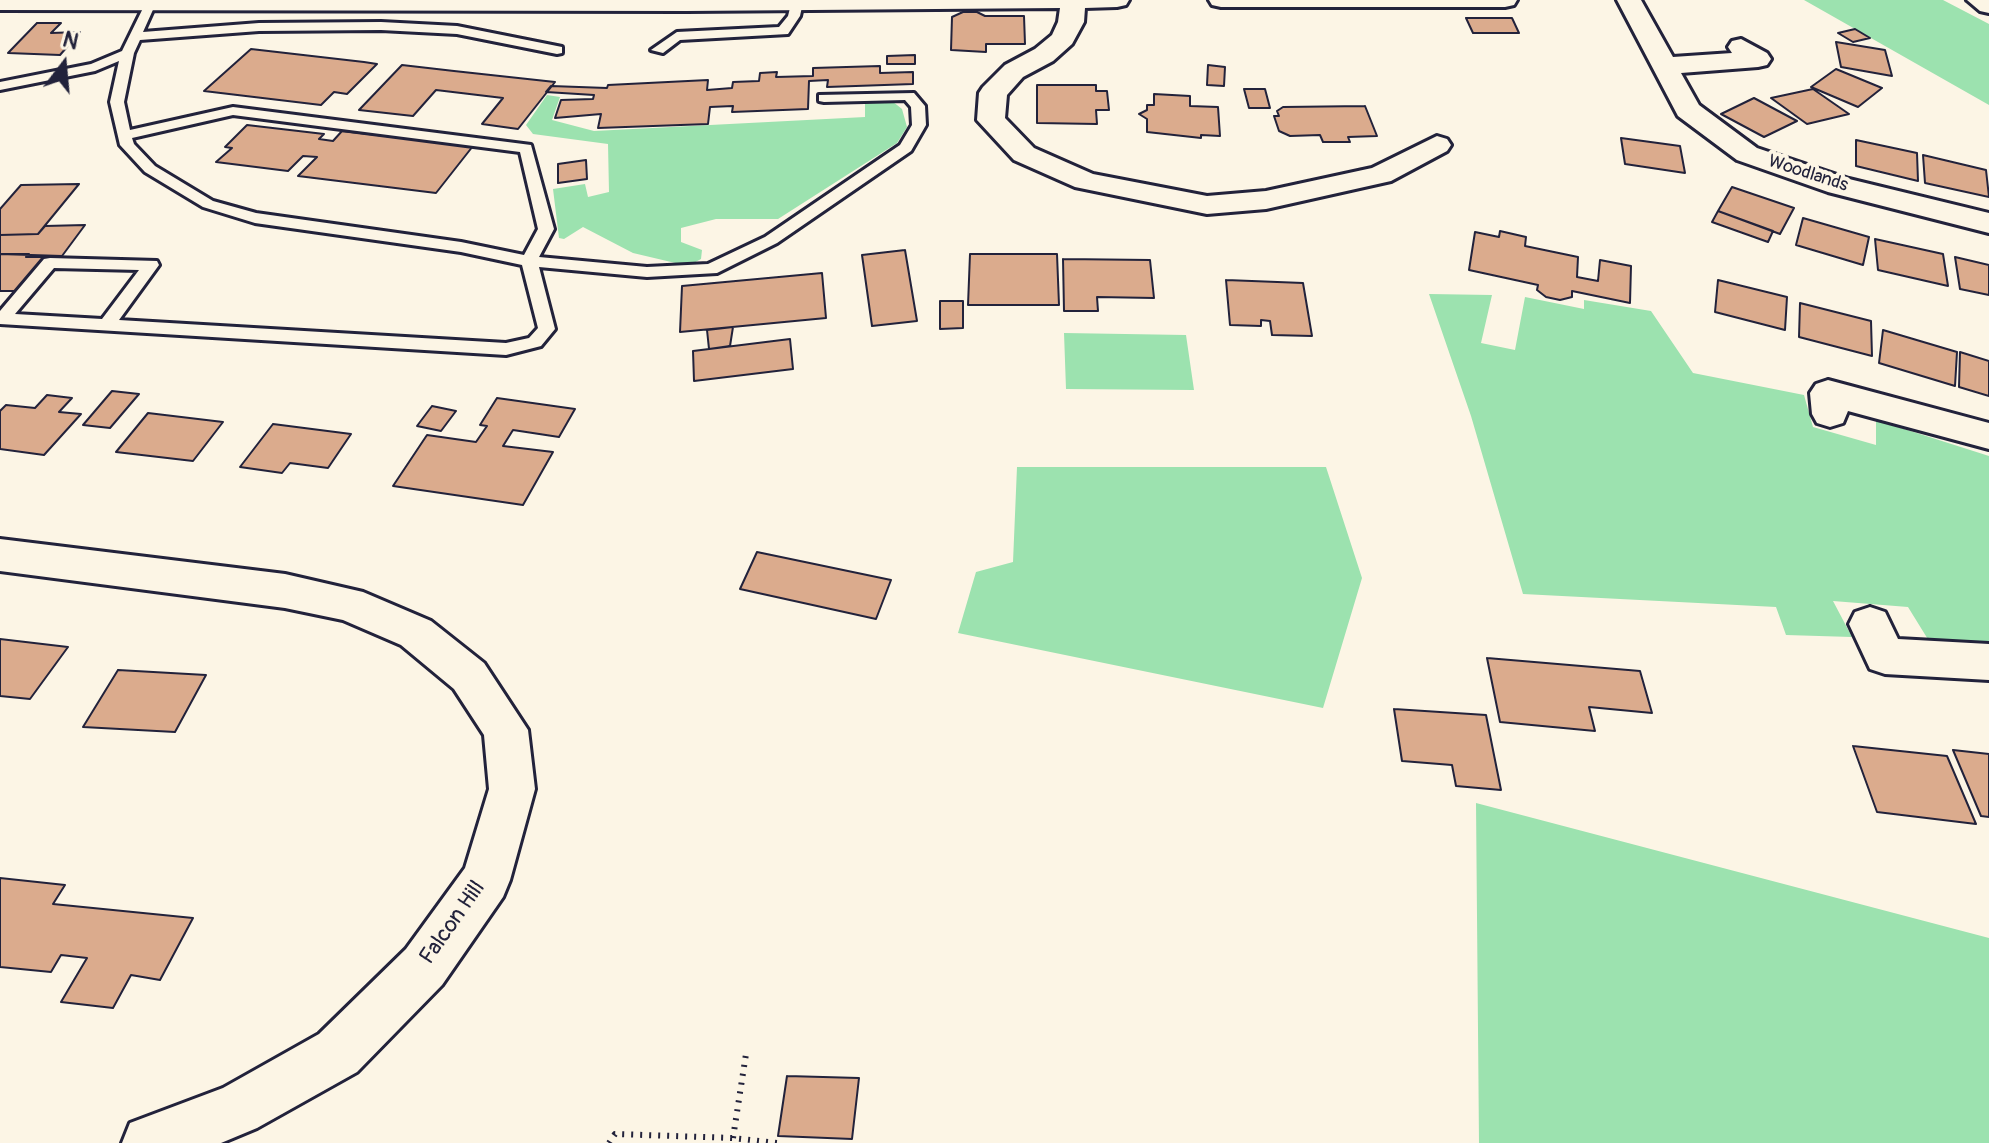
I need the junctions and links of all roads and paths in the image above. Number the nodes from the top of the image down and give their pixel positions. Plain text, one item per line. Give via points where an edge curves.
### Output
1 (900, 0) edge
2 (1117, 0) edge
3 (1221, 0) edge
4 (1505, 0) edge
5 (1629, 0) edge
6 (1979, 0) edge
7 (219, 1) edge
8 (1073, 1) edge
9 (797, 2) junction
10 (0, 3) edge
11 (150, 3) junction
12 (1989, 6) edge
13 (135, 36) junction
14 (1741, 47) dead end
15 (557, 50) dead end
16 (658, 50) dead end
17 (127, 53) junction
18 (1663, 66) junction
19 (3, 84) edge
20 (824, 98) dead end
21 (125, 135) junction
22 (1437, 145) dead end
23 (1989, 223) edge
24 (529, 261) junction
25 (107, 325) junction
26 (1830, 414) dead end
27 (1989, 436) edge
28 (0, 555) edge
29 (1870, 624) dead end
30 (1989, 662) edge
31 (746, 1054) dead end
32 (733, 1138) junction
33 (150, 1143) edge
34 (609, 1143) edge
35 (778, 1143) edge

1 - 8 street
1 - 9 street
2 - 8 street
3 - 4 street
5 - 18 street, Woodlands
6 - 12 street
7 - 9 street
7 - 11 street
8 - 22 street via 1063,39 1014,71 993,93 991,120 1024,154 1085,181 1207,205 1266,200 1381,175
9 - 16 lane via 783,31 677,36
10 - 11 street
11 - 13 lane
13 - 15 lane via 381,26 457,30
13 - 17 lane
14 - 18 street via 1758,59
17 - 19 lane via 95,67
17 - 21 lane via 117,102
18 - 23 street, Woodlands via 1688,110 1747,154 1839,186
20 - 24 lane via 909,96 918,106 919,125 906,148 771,240 711,269 647,272
21 - 24 lane via 127,145 150,169 208,204 255,218
21 - 24 lane via 233,111 526,148 546,229
24 - 25 lane via 547,329 535,342 506,349
25 - 25 lane via 62,322 2,319 50,263 151,265
26 - 27 street via 1828,393
28 - 33 street, Falcon Hill via 349,604 416,633 469,676 506,730 512,789 486,880 424,967 338,1053 238,1109
29 - 30 street via 1885,656
31 - 32 path
32 - 34 path via 615,1134
32 - 35 path

